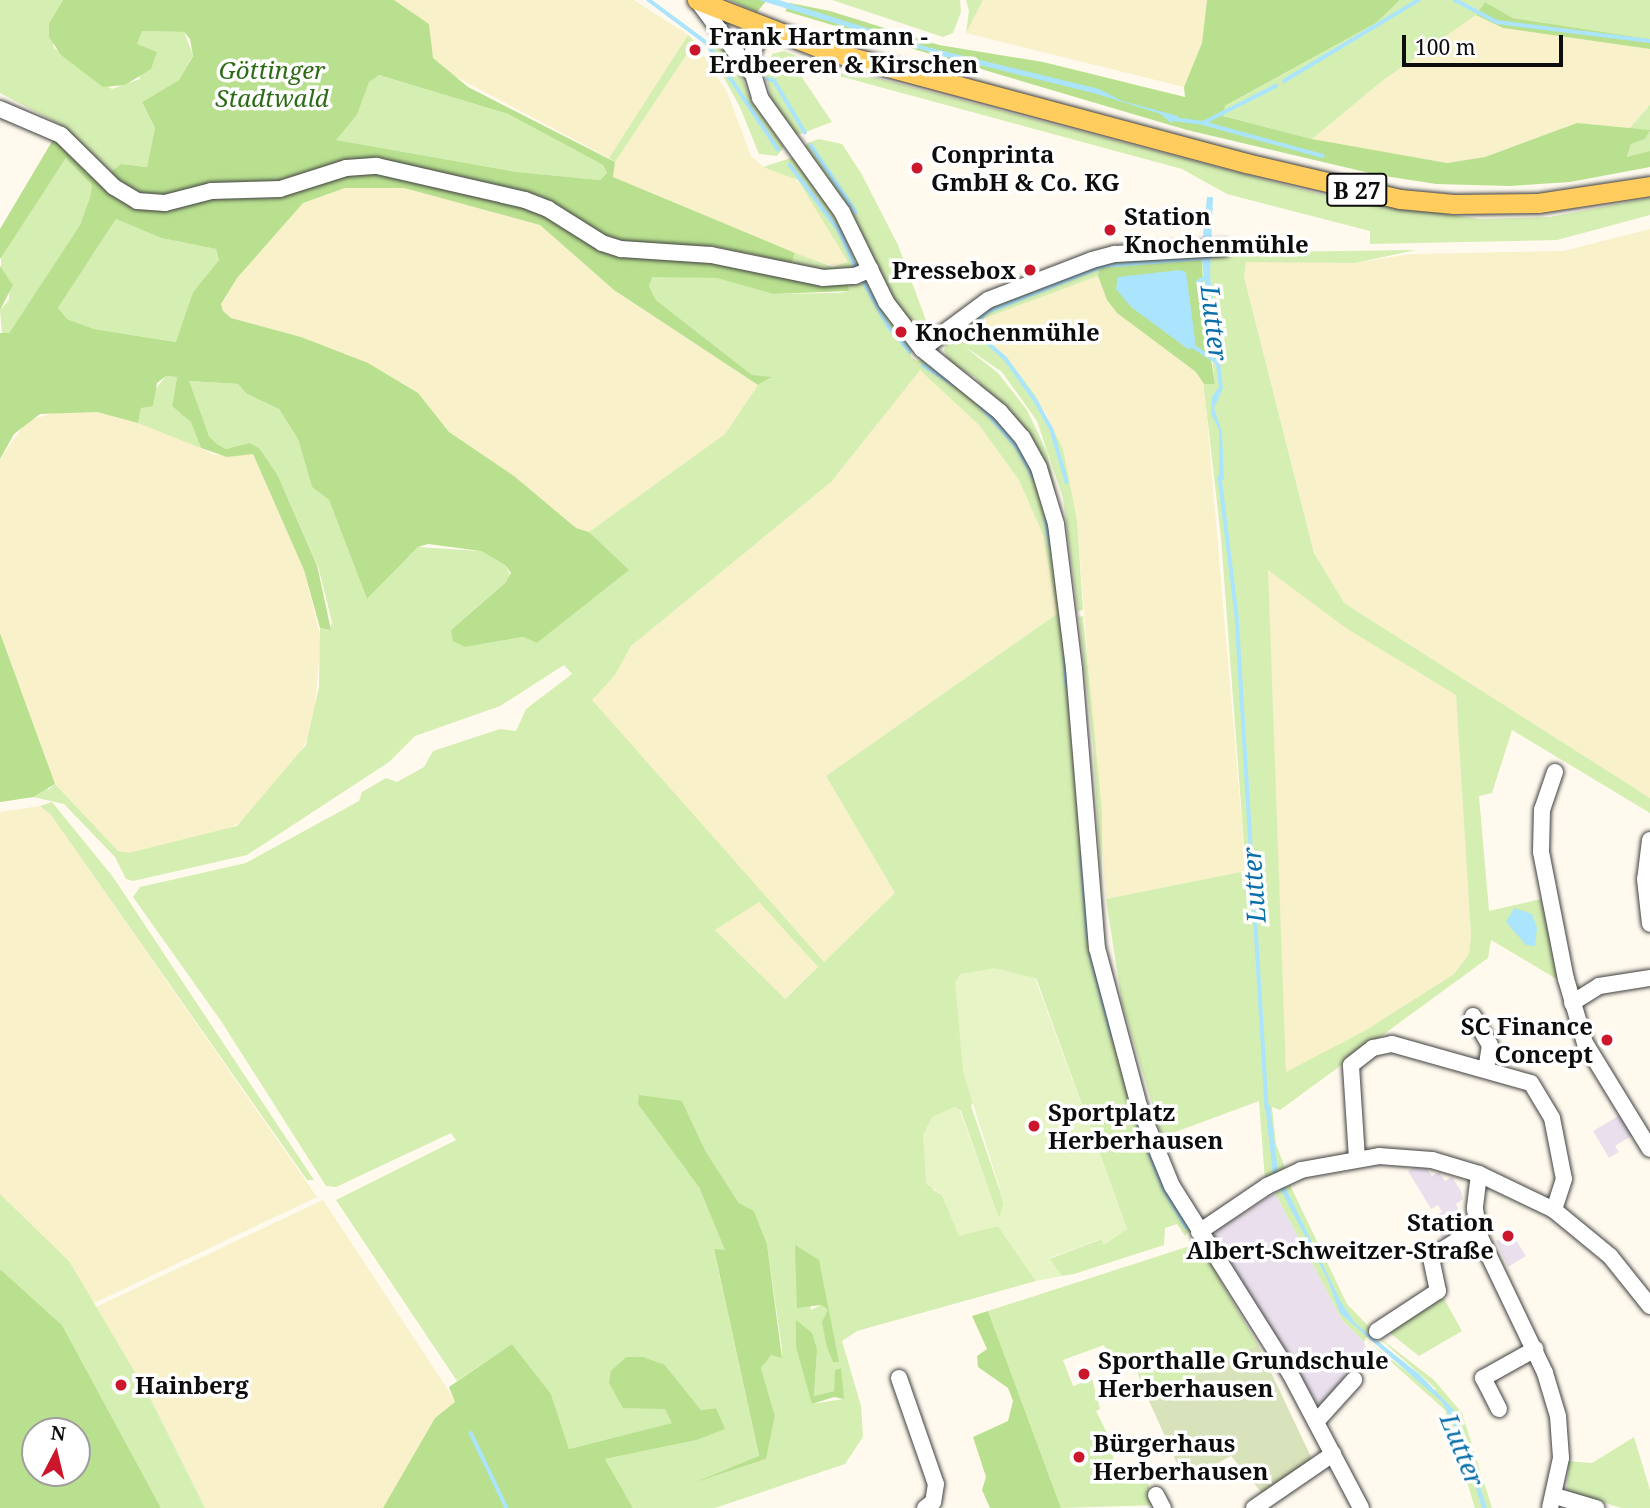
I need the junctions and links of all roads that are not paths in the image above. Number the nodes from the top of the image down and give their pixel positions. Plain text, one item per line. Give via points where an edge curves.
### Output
1 (697, 0) edge
2 (762, 29) junction
3 (752, 77) junction
4 (0, 109) edge
5 (1650, 186) edge
6 (1221, 248) dead end
7 (871, 269) junction
8 (922, 349) junction
9 (1555, 772) dead end
10 (1650, 840) edge
11 (1650, 924) edge
12 (1650, 978) edge
13 (1571, 997) junction
14 (1473, 1016) dead end
15 (1486, 1070) junction
16 (1643, 1121) edge
17 (1650, 1149) edge
18 (1357, 1159) junction
19 (1479, 1174) junction
20 (1554, 1210) junction
21 (1477, 1228) junction
22 (1199, 1232) junction
23 (1650, 1306) edge
24 (1377, 1331) dead end
25 (1535, 1349) junction
26 (899, 1378) dead end
27 (1354, 1380) dead end
28 (1499, 1409) dead end
29 (1316, 1422) junction
30 (1333, 1454) junction
31 (1553, 1502) edge
32 (925, 1508) edge
33 (1254, 1508) edge
34 (1361, 1508) edge
35 (1596, 1508) edge

1 - 2 main road, B 27
1 - 3 street
2 - 3 street via 750,54
2 - 5 main road, B 27 via 1143,136 1400,199 1538,203
3 - 7 street via 769,114 842,212
4 - 7 street via 61,135 114,187 137,201 164,203 211,191 281,189 346,168 377,166 525,200 621,249 711,255 839,279
6 - 8 street via 1115,254 1053,274 988,300
7 - 8 street via 892,311
8 - 22 street via 1000,412 1022,436 1048,491 1079,710 1096,939 1104,986 1146,1130
9 - 13 street via 1542,810 1541,852
10 - 11 street via 1645,865
12 - 13 street via 1599,986
13 - 16 street via 1585,1043
14 - 15 street via 1490,1045
15 - 18 street via 1392,1044 1373,1048 1350,1069
15 - 20 street via 1531,1083 1552,1118 1564,1179
16 - 17 street
18 - 19 street via 1420,1158
18 - 22 street via 1287,1175
19 - 20 street
19 - 21 street
20 - 23 street via 1611,1256
21 - 24 street via 1430,1256 1438,1291
21 - 25 street
22 - 29 street via 1284,1363
25 - 28 street via 1479,1371
25 - 31 street via 1560,1428
26 - 32 street via 936,1484 933,1502
27 - 29 street
29 - 30 street
30 - 33 street
30 - 34 street
31 - 35 street

